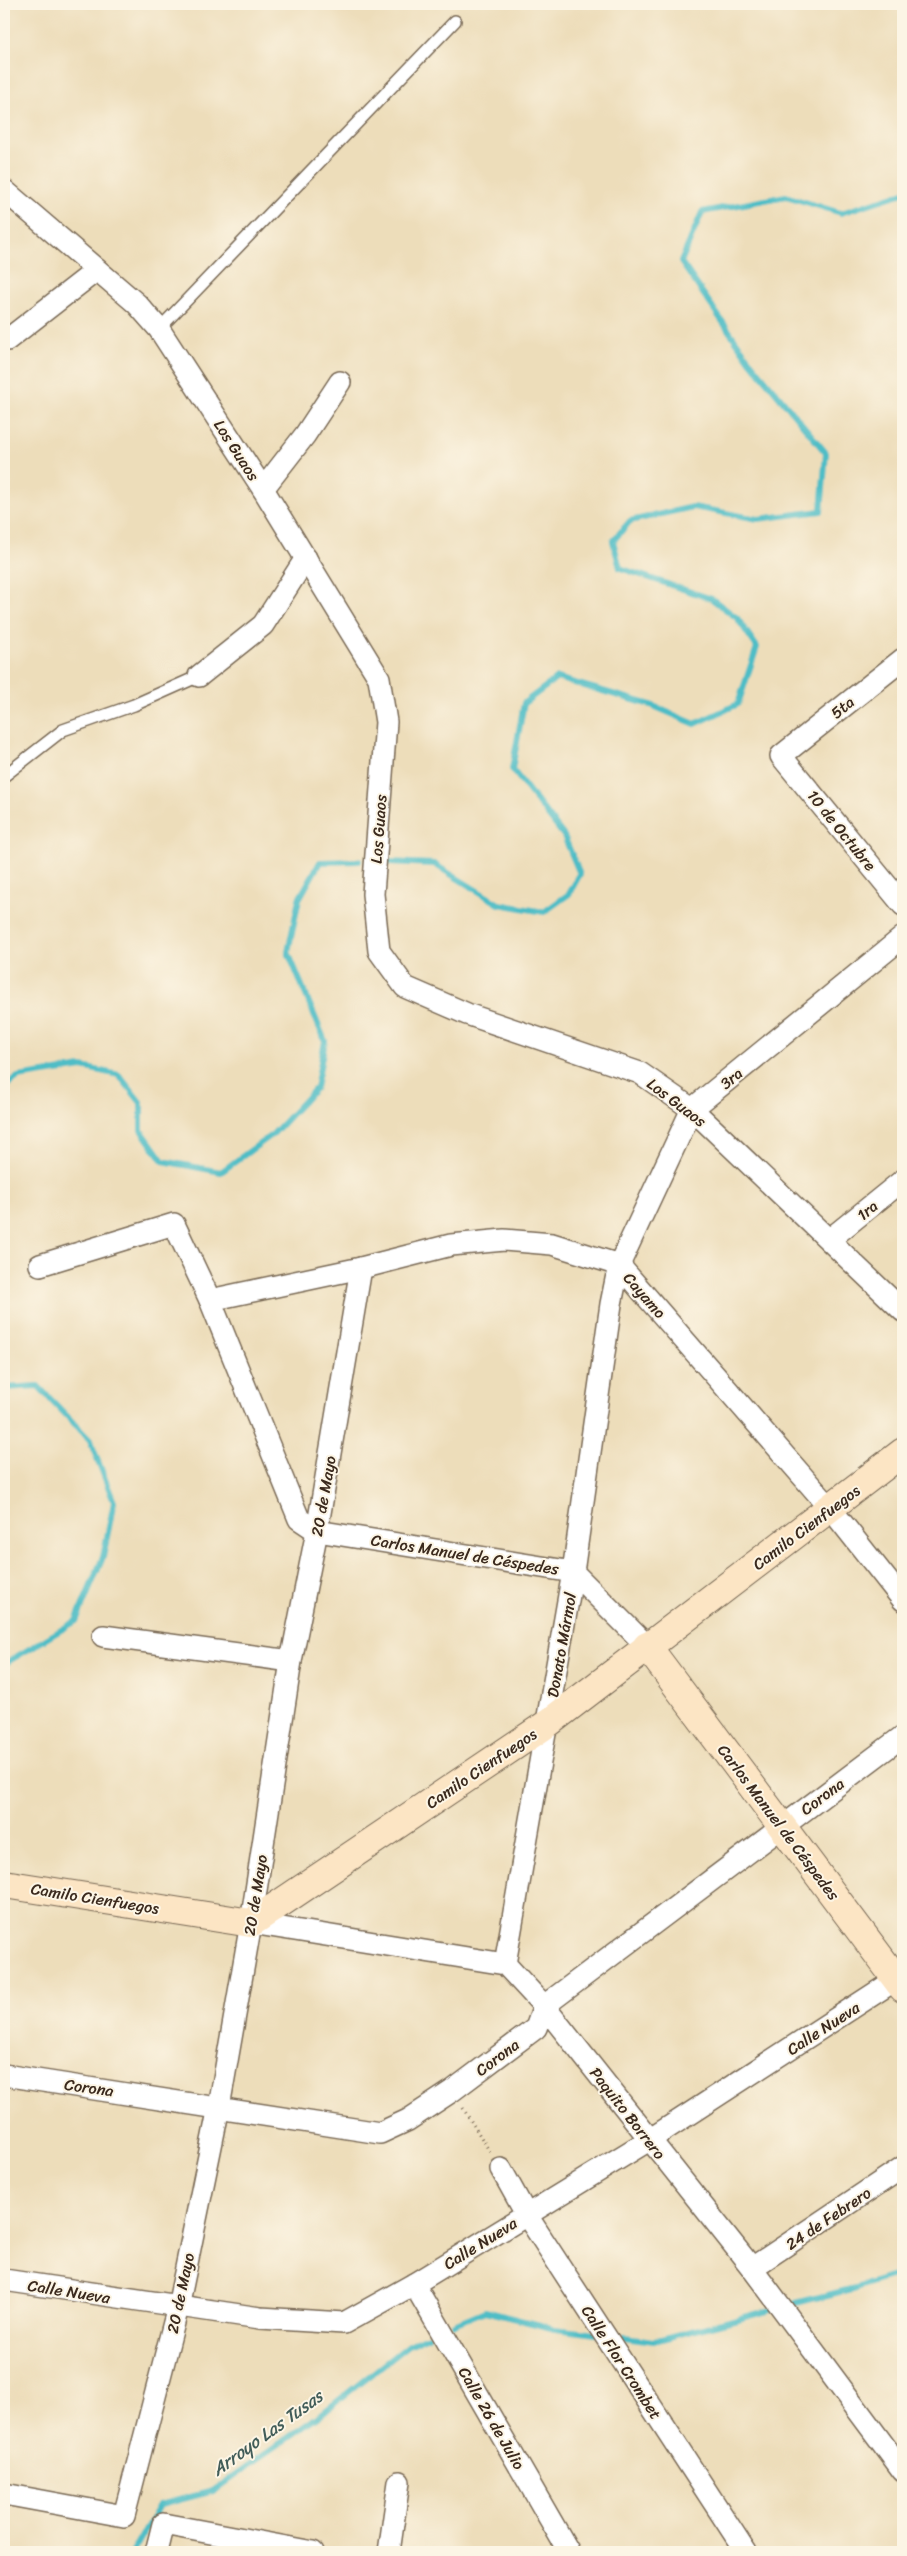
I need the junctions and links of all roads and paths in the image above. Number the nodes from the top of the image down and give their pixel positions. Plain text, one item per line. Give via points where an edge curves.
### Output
1 (455, 21) dead end
2 (4, 190) edge
3 (97, 270) junction
4 (159, 329) junction
5 (7, 340) dead end
6 (340, 382) dead end
7 (263, 489) junction
8 (306, 558) junction
9 (903, 659) edge
10 (199, 676) joint
11 (781, 756) joint
12 (4, 776) edge
13 (903, 905) edge
14 (903, 937) edge
15 (692, 1109) junction
16 (903, 1180) edge
17 (830, 1239) junction
18 (40, 1265) dead end
19 (619, 1265) junction
20 (361, 1268) junction
21 (210, 1300) junction
22 (903, 1311) edge
23 (903, 1452) edge
24 (832, 1509) junction
25 (317, 1531) junction
26 (573, 1572) junction
27 (903, 1600) edge
28 (103, 1636) dead end
29 (647, 1646) junction
30 (291, 1660) junction
31 (547, 1724) junction
32 (903, 1736) edge
33 (782, 1826) junction
34 (4, 1884) edge
35 (251, 1923) junction
36 (505, 1964) junction
37 (901, 1981) edge
38 (544, 2006) junction
39 (4, 2075) edge
40 (452, 2091) junction
41 (219, 2107) junction
42 (649, 2140) junction
43 (903, 2167) edge
44 (501, 2169) joint
45 (526, 2214) junction
46 (752, 2268) junction
47 (4, 2280) edge
48 (414, 2284) junction
49 (178, 2307) junction
50 (903, 2470) edge
51 (399, 2482) dead end
52 (4, 2494) edge
53 (392, 2529) junction
54 (156, 2552) edge
55 (313, 2552) edge
56 (389, 2552) edge
57 (407, 2552) edge
58 (569, 2552) edge
59 (746, 2552) edge

1 - 4 lane
2 - 3 street, Los Guaos
3 - 4 street, Los Guaos via 137,304
3 - 5 street
4 - 7 street, Los Guaos
6 - 7 street via 305,435
7 - 8 street, Los Guaos
8 - 10 street via 263,625
8 - 15 street, Los Guaos via 379,678 386,722 373,894 379,951 405,987 467,1014 640,1073
9 - 11 street, 5ta
10 - 12 lane via 63,730
11 - 13 street, 10 de Octubre
14 - 15 street, 3ra
15 - 17 street, Los Guaos
15 - 19 street, 3ra
16 - 17 street, 1ra
17 - 22 street, Los Guaos
18 - 21 street, Carlos Manuel de Céspedes via 174,1224
19 - 20 street, Cayamo via 552,1244 504,1240 451,1245
19 - 24 street, Cayamo
19 - 26 street, Donato Mármol
20 - 21 street, Cayamo
20 - 25 street, 20 de Mayo
21 - 25 street, Carlos Manuel de Céspedes via 299,1519
23 - 24 street, Camilo Cienfuegos
24 - 27 street, Cayamo
24 - 29 street, Camilo Cienfuegos
25 - 26 street, Carlos Manuel de Céspedes
25 - 30 street, 20 de Mayo
26 - 29 street, Carlos Manuel de Céspedes
26 - 31 street, Donato Mármol
28 - 30 street
29 - 31 street, Camilo Cienfuegos
29 - 33 street, Carlos Manuel de Céspedes
30 - 35 street, 20 de Mayo
31 - 35 street, Camilo Cienfuegos
31 - 36 street, Donato Mármol
32 - 33 street, Corona
33 - 37 street, Carlos Manuel de Céspedes
33 - 38 street, Corona
34 - 35 street, Camilo Cienfuegos
35 - 36 street
35 - 41 street, 20 de Mayo
36 - 38 street, Paquito Borrero
37 - 42 street, Calle Nueva
38 - 40 street, Corona via 536,2028
38 - 42 street, Paquito Borrero
39 - 41 street, Corona
40 - 41 street, Corona via 408,2120 380,2133
40 - 44 path
41 - 49 street, 20 de Mayo
42 - 45 street, Calle Nueva
42 - 46 street, Paquito Borrero
43 - 46 street, 24 de Febrero
44 - 45 street, Calle Flor Crombet
45 - 48 street, Calle Nueva
45 - 59 street, Calle Flor Crombet
46 - 50 street, Paquito Borrero
47 - 49 street, Calle Nueva
48 - 49 street, Calle Nueva via 344,2323 260,2318
48 - 58 street, Calle 26 de Julio
49 - 52 street, 20 de Mayo via 124,2516
51 - 53 street
53 - 56 street
53 - 57 street
54 - 55 street via 163,2524

